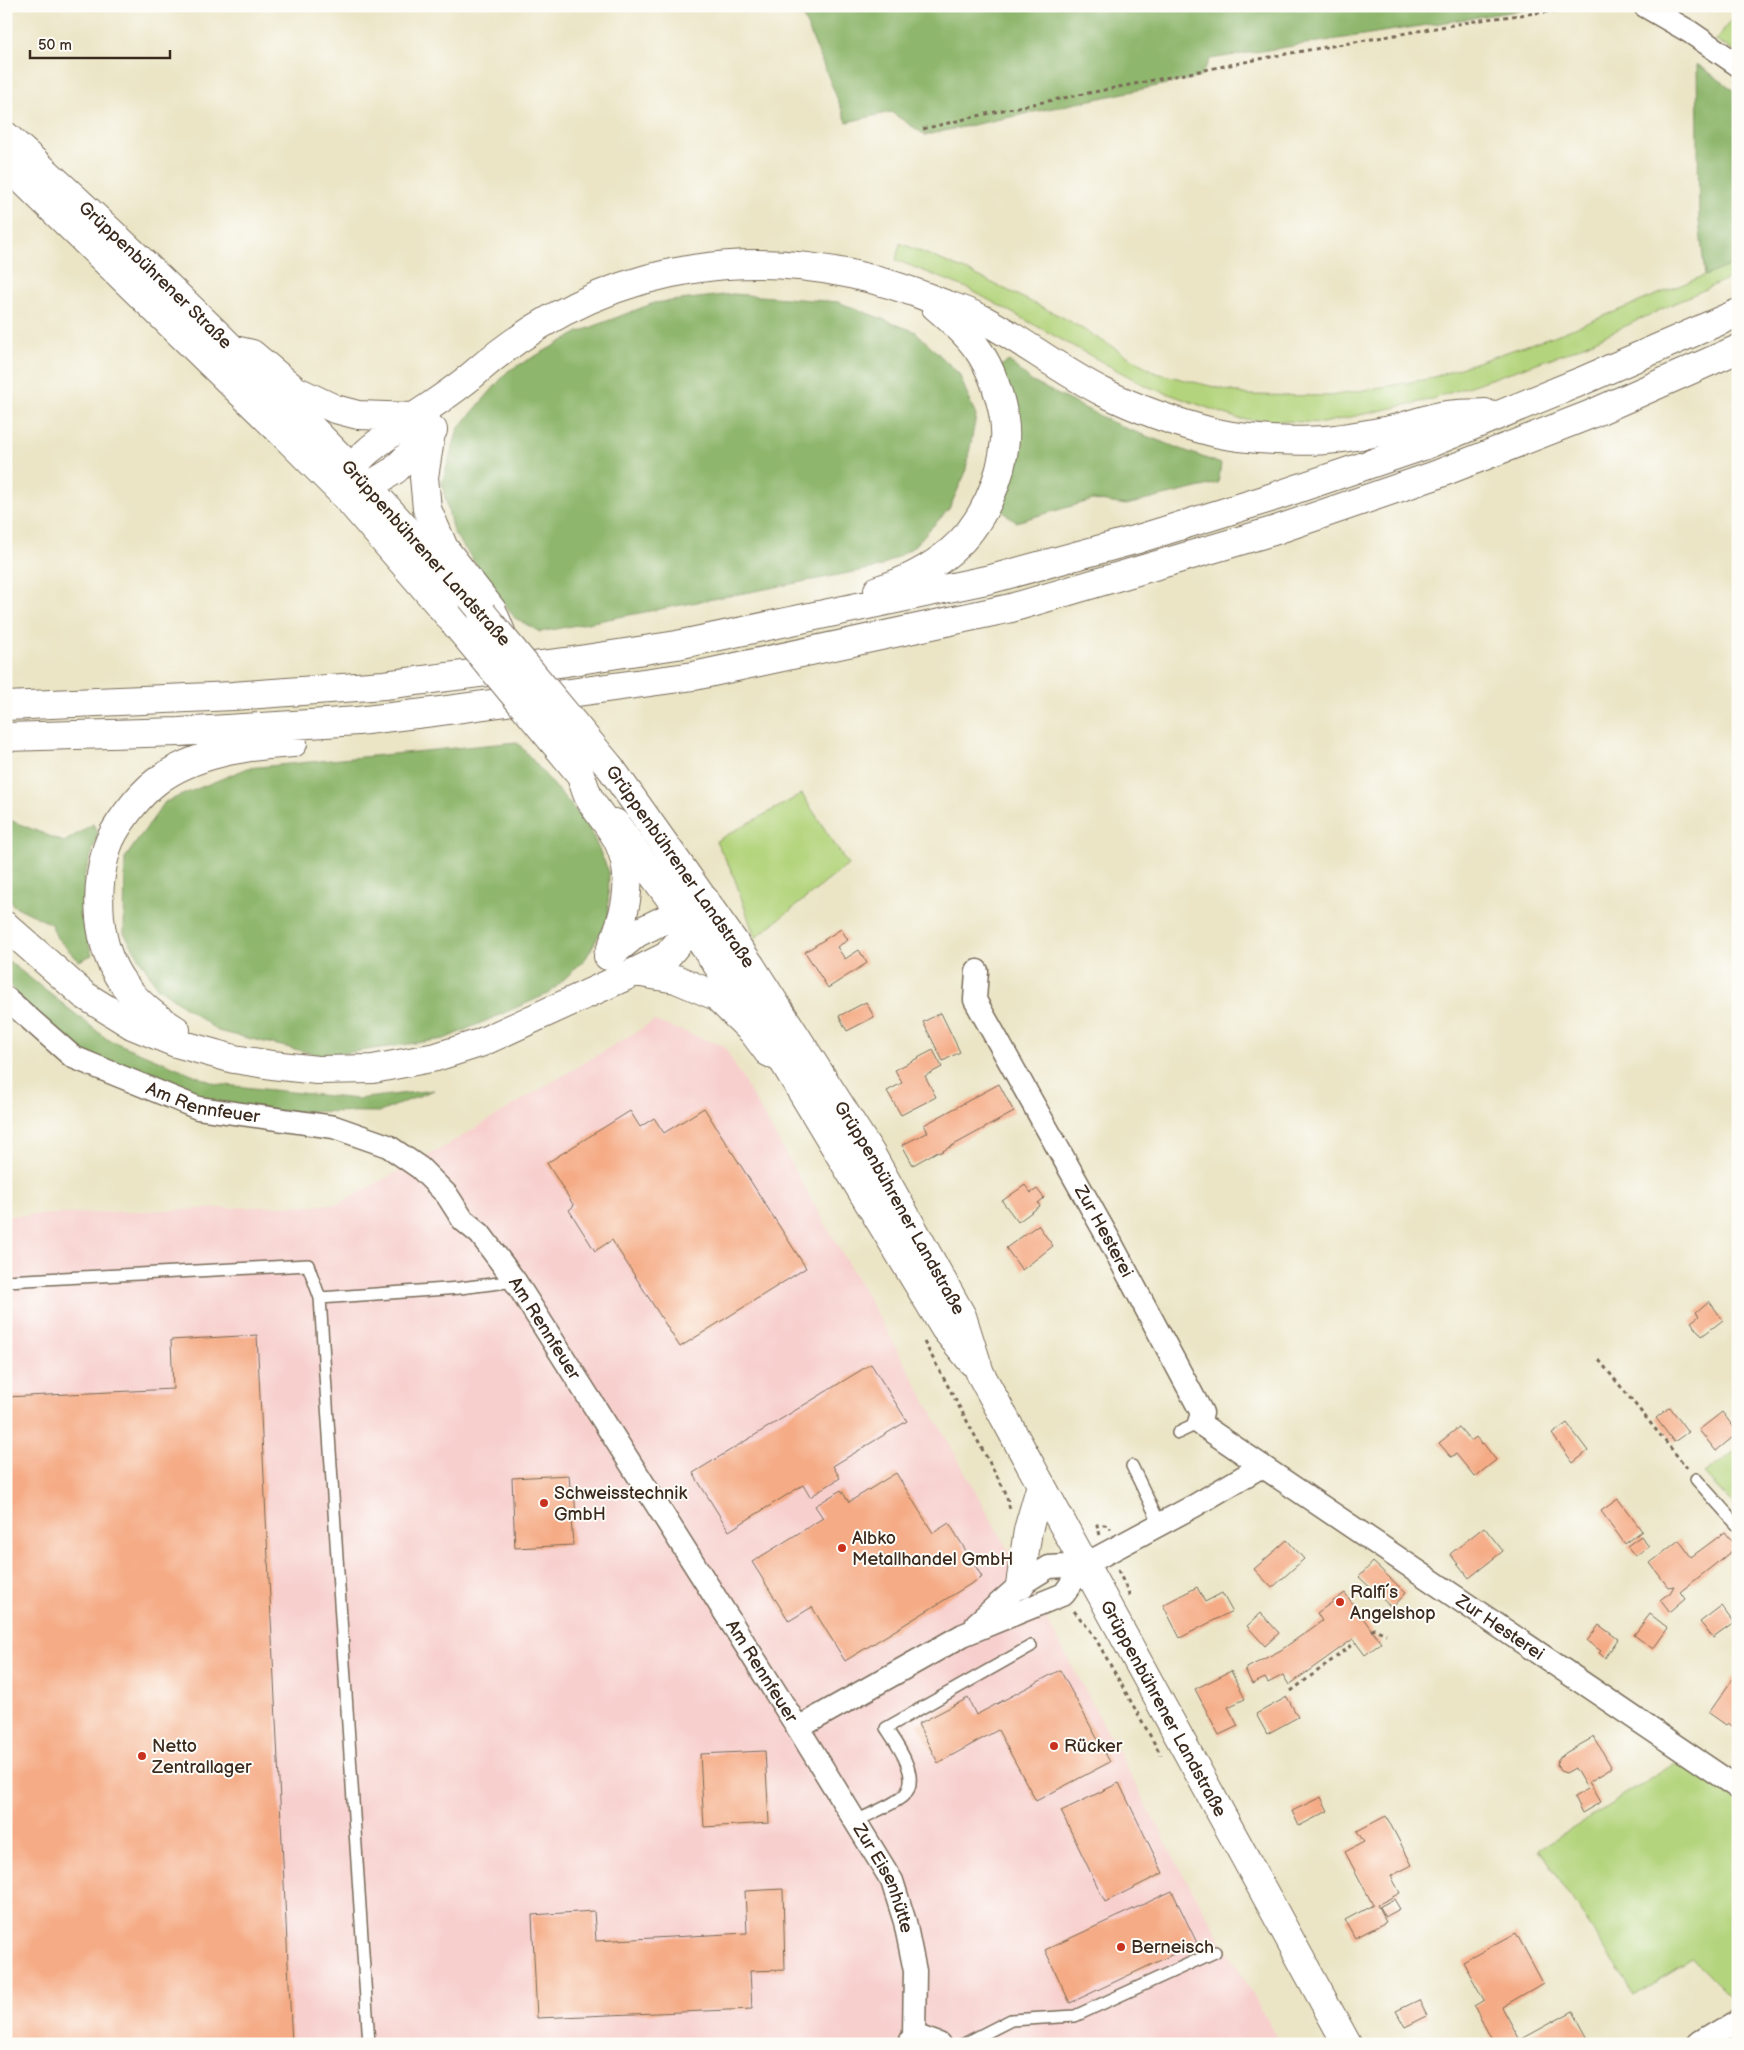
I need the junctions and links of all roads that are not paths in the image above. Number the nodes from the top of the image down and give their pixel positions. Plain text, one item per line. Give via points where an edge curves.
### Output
1 (1645, 6) edge
2 (1738, 65) edge
3 (6, 136) edge
4 (6, 164) edge
5 (920, 294) junction
6 (1738, 313) edge
7 (1738, 349) edge
8 (234, 350) junction
9 (1509, 411) junction
10 (422, 425) junction
11 (292, 426) junction
12 (351, 486) junction
13 (487, 611) junction
14 (744, 631) junction
15 (6, 706) edge
16 (358, 721) junction
17 (6, 737) edge
18 (580, 774) junction
19 (707, 903) junction
20 (685, 919) junction
21 (6, 926) edge
22 (608, 956) junction
23 (977, 971) dead end
24 (635, 972) junction
25 (6, 998) edge
26 (569, 1001) junction
27 (234, 1059) junction
28 (782, 1059) junction
29 (6, 1281) edge
30 (515, 1281) junction
31 (320, 1298) junction
32 (980, 1373) junction
33 (1199, 1423) junction
34 (1178, 1433) dead end
35 (1132, 1466) dead end
36 (1262, 1466) junction
37 (1696, 1479) road end
38 (1041, 1485) junction
39 (1160, 1524) junction
40 (1738, 1526) edge
41 (1084, 1566) junction
42 (1020, 1585) junction
43 (963, 1634) junction
44 (1031, 1646) dead end
45 (798, 1728) junction
46 (1738, 1788) edge
47 (854, 1822) junction
48 (1215, 1952) dead end
49 (1738, 2020) edge
50 (911, 2039) edge
51 (369, 2044) edge
52 (939, 2044) edge
53 (964, 2044) edge
54 (1347, 2044) edge
55 (1698, 2044) edge

1 - 2 street
3 - 8 main road, Grüppenbührener Straße
4 - 11 main road, Grüppenbührener Straße
5 - 9 main road via 983,319 1102,392 1152,414 1218,433 1277,440 1333,439 1394,429 1443,416
5 - 10 main road via 872,278 810,267 748,264 665,273 600,294 535,328 461,385
5 - 14 main road via 966,334 982,356 1002,405 1005,438 1000,466 976,523 952,551 898,584 765,615
6 - 9 main road
7 - 16 main road via 1589,415 1433,476 1273,531 1011,608 694,676
8 - 10 main road via 252,354 295,390 335,409
8 - 11 main road, Grüppenbührener Straße
9 - 14 main road via 1413,449 1138,539 992,579
10 - 12 main road via 395,470
10 - 13 main road via 427,510 451,559
11 - 12 main road, Grüppenbührener Landstraße
12 - 13 main road, Grüppenbührener Landstraße
12 - 18 main road, Grüppenbührener Landstraße, bridge via 448,614
13 - 19 main road, Grüppenbührener Landstraße, bridge via 502,636 610,767
14 - 15 main road via 575,661 384,685 233,696
16 - 17 main road via 179,732
16 - 27 main road via 326,740 267,744 186,764 156,782 128,811 107,847 99,885 101,924 110,958 122,982 147,1011 176,1030
18 - 20 main road, Grüppenbührener Landstraße
18 - 22 main road via 588,797 618,841 624,862 627,902
19 - 20 main road
19 - 32 main road, Grüppenbührener Landstraße via 870,1152 962,1316
20 - 22 main road via 637,933
20 - 24 main road via 667,956
20 - 28 main road, Grüppenbührener Landstraße
21 - 27 main road via 84,995 132,1025 176,1044
22 - 26 main road
23 - 33 street, Zur Hesterei via 975,1000 1202,1413
24 - 26 main road
24 - 28 main road via 676,979 716,996 753,1032 768,1052
25 - 30 street, Am Rennfeuer via 73,1056 198,1108 334,1127 388,1146 420,1168 447,1195 463,1220 480,1234
26 - 27 main road via 480,1044 436,1057 372,1069 317,1070
28 - 32 main road, Grüppenbührener Landstraße via 945,1329
29 - 31 lane via 308,1265
30 - 31 lane
30 - 45 street, Am Rennfeuer
31 - 51 lane
32 - 38 main road, Grüppenbührener Landstraße
33 - 34 lane
33 - 36 street, Zur Hesterei
35 - 39 lane
36 - 39 street
36 - 46 street, Zur Hesterei
37 - 40 lane
38 - 41 main road, Grüppenbührener Landstraße
38 - 42 main road via 1028,1530
39 - 41 street
41 - 42 street, Am Rennfeuer via 1049,1567
41 - 43 street, Am Rennfeuer via 1064,1594
41 - 54 main road, Grüppenbührener Landstraße
42 - 43 street, Am Rennfeuer
43 - 45 street, Am Rennfeuer
44 - 47 lane via 886,1728 906,1760 910,1782 904,1796
45 - 47 street, Zur Eisenhütte
47 - 50 street, Zur Eisenhütte via 892,1882 905,1922 915,1971
48 - 53 lane via 1075,2016 1011,2020
49 - 55 street
50 - 52 street

